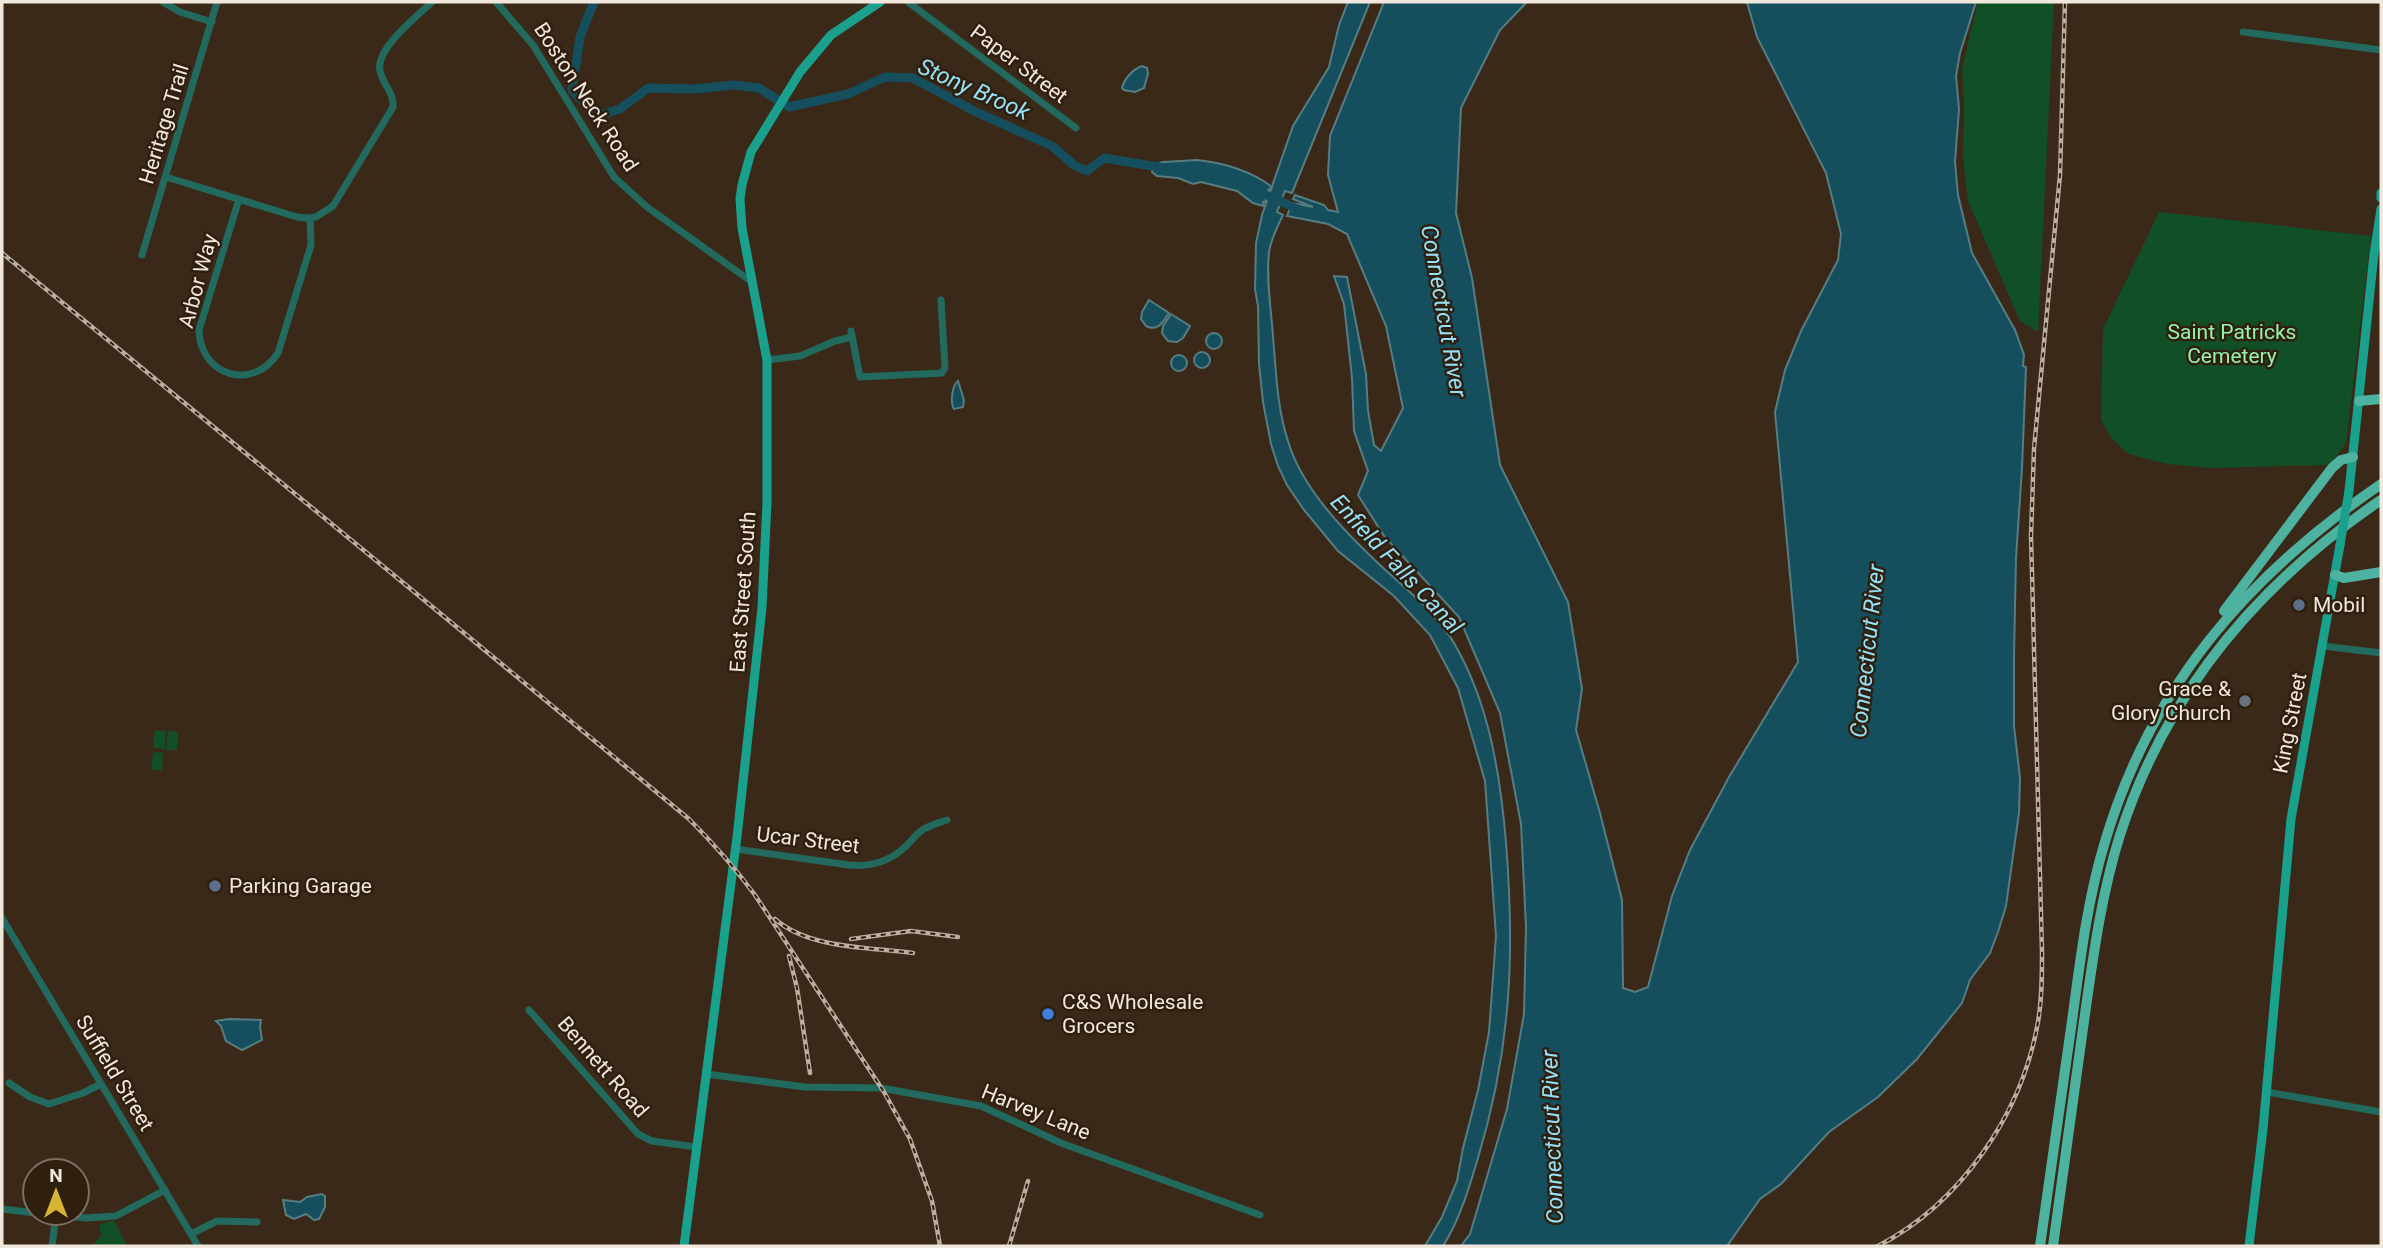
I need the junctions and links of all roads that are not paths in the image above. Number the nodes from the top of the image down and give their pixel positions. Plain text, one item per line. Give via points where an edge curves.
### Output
1 (163, 2) edge
2 (218, 2) edge
3 (432, 2) edge
4 (496, 2) edge
5 (880, 2) edge
6 (908, 2) edge
7 (212, 22) junction
8 (2243, 32) dead end
9 (2381, 50) edge
10 (1076, 128) dead end
11 (166, 177) junction
12 (2381, 192) edge
13 (2381, 198) edge
14 (239, 199) junction
15 (2381, 209) edge
16 (310, 218) junction
17 (142, 256) dead end
18 (752, 282) junction
19 (941, 300) dead end
20 (767, 360) junction
21 (2381, 399) edge
22 (2359, 401) junction
23 (2353, 457) junction
24 (2381, 484) edge
25 (2381, 501) edge
26 (2381, 567) edge
27 (2381, 572) edge
28 (2335, 575) junction
29 (2210, 639) junction
30 (2323, 646) junction
31 (2381, 653) edge
32 (947, 820) dead end
33 (735, 849) junction
34 (2, 918) edge
35 (529, 1010) dead end
36 (706, 1074) junction
37 (9, 1083) dead end
38 (101, 1084) junction
39 (2267, 1092) junction
40 (2381, 1112) edge
41 (696, 1147) junction
42 (165, 1190) junction
43 (2, 1209) edge
44 (21, 1211) edge
45 (1260, 1216) dead end
46 (91, 1218) edge
47 (257, 1222) dead end
48 (54, 1227) edge
49 (191, 1234) junction
50 (52, 1246) edge
51 (198, 1246) edge
52 (684, 1246) edge
53 (2040, 1246) edge
54 (2053, 1246) edge
55 (2249, 1246) edge

1 - 7 street
2 - 7 street, Heritage Trail
3 - 16 street via 380,58 381,76 394,100 390,116 338,199
4 - 18 street, Boston Neck Road via 533,45 614,177 647,207
5 - 18 main road, East Street South via 831,35 800,72 762,132 746,168 740,199
6 - 10 street, Paper Street
7 - 11 street, Heritage Trail
8 - 9 street
11 - 14 street
11 - 17 street, Heritage Trail
12 - 13 main road
14 - 16 street
14 - 16 street, Arbor Way via 199,334 209,360 232,374 255,372 278,353 311,245
15 - 22 main road, King Street
18 - 20 main road, East Street South
19 - 20 street via 942,373 860,377 851,334 800,356
20 - 33 main road, East Street South via 762,608
21 - 22 highway
22 - 23 main road, King Street
23 - 28 main road, King Street, bridge
23 - 29 highway via 2338,462 2326,476 2218,619
24 - 29 highway via 2293,550
25 - 54 highway via 2328,537 2240,621 2180,705 2139,785 2116,849 2099,919
26 - 28 highway
27 - 28 highway via 2348,578
28 - 30 main road, King Street
29 - 53 highway via 2174,690 2142,749 2100,858 2086,925
30 - 31 street
30 - 39 main road, King Street via 2291,819
32 - 33 street, Ucar Street via 919,832 890,858 869,865
33 - 36 main road, East Street South
34 - 38 street, Suffield Street
35 - 41 street, Bennett Road via 638,1134 652,1141
36 - 41 main road, East Street South
36 - 45 street, Harvey Lane via 805,1087 881,1088 981,1105 1061,1143
37 - 38 street via 49,1104
38 - 42 street, Suffield Street
39 - 40 street
39 - 55 main road, King Street
41 - 52 main road, East Street South
42 - 46 street via 116,1216
42 - 49 street, Suffield Street
43 - 44 street
47 - 49 street via 217,1221
48 - 50 street
49 - 51 street, Suffield Street

